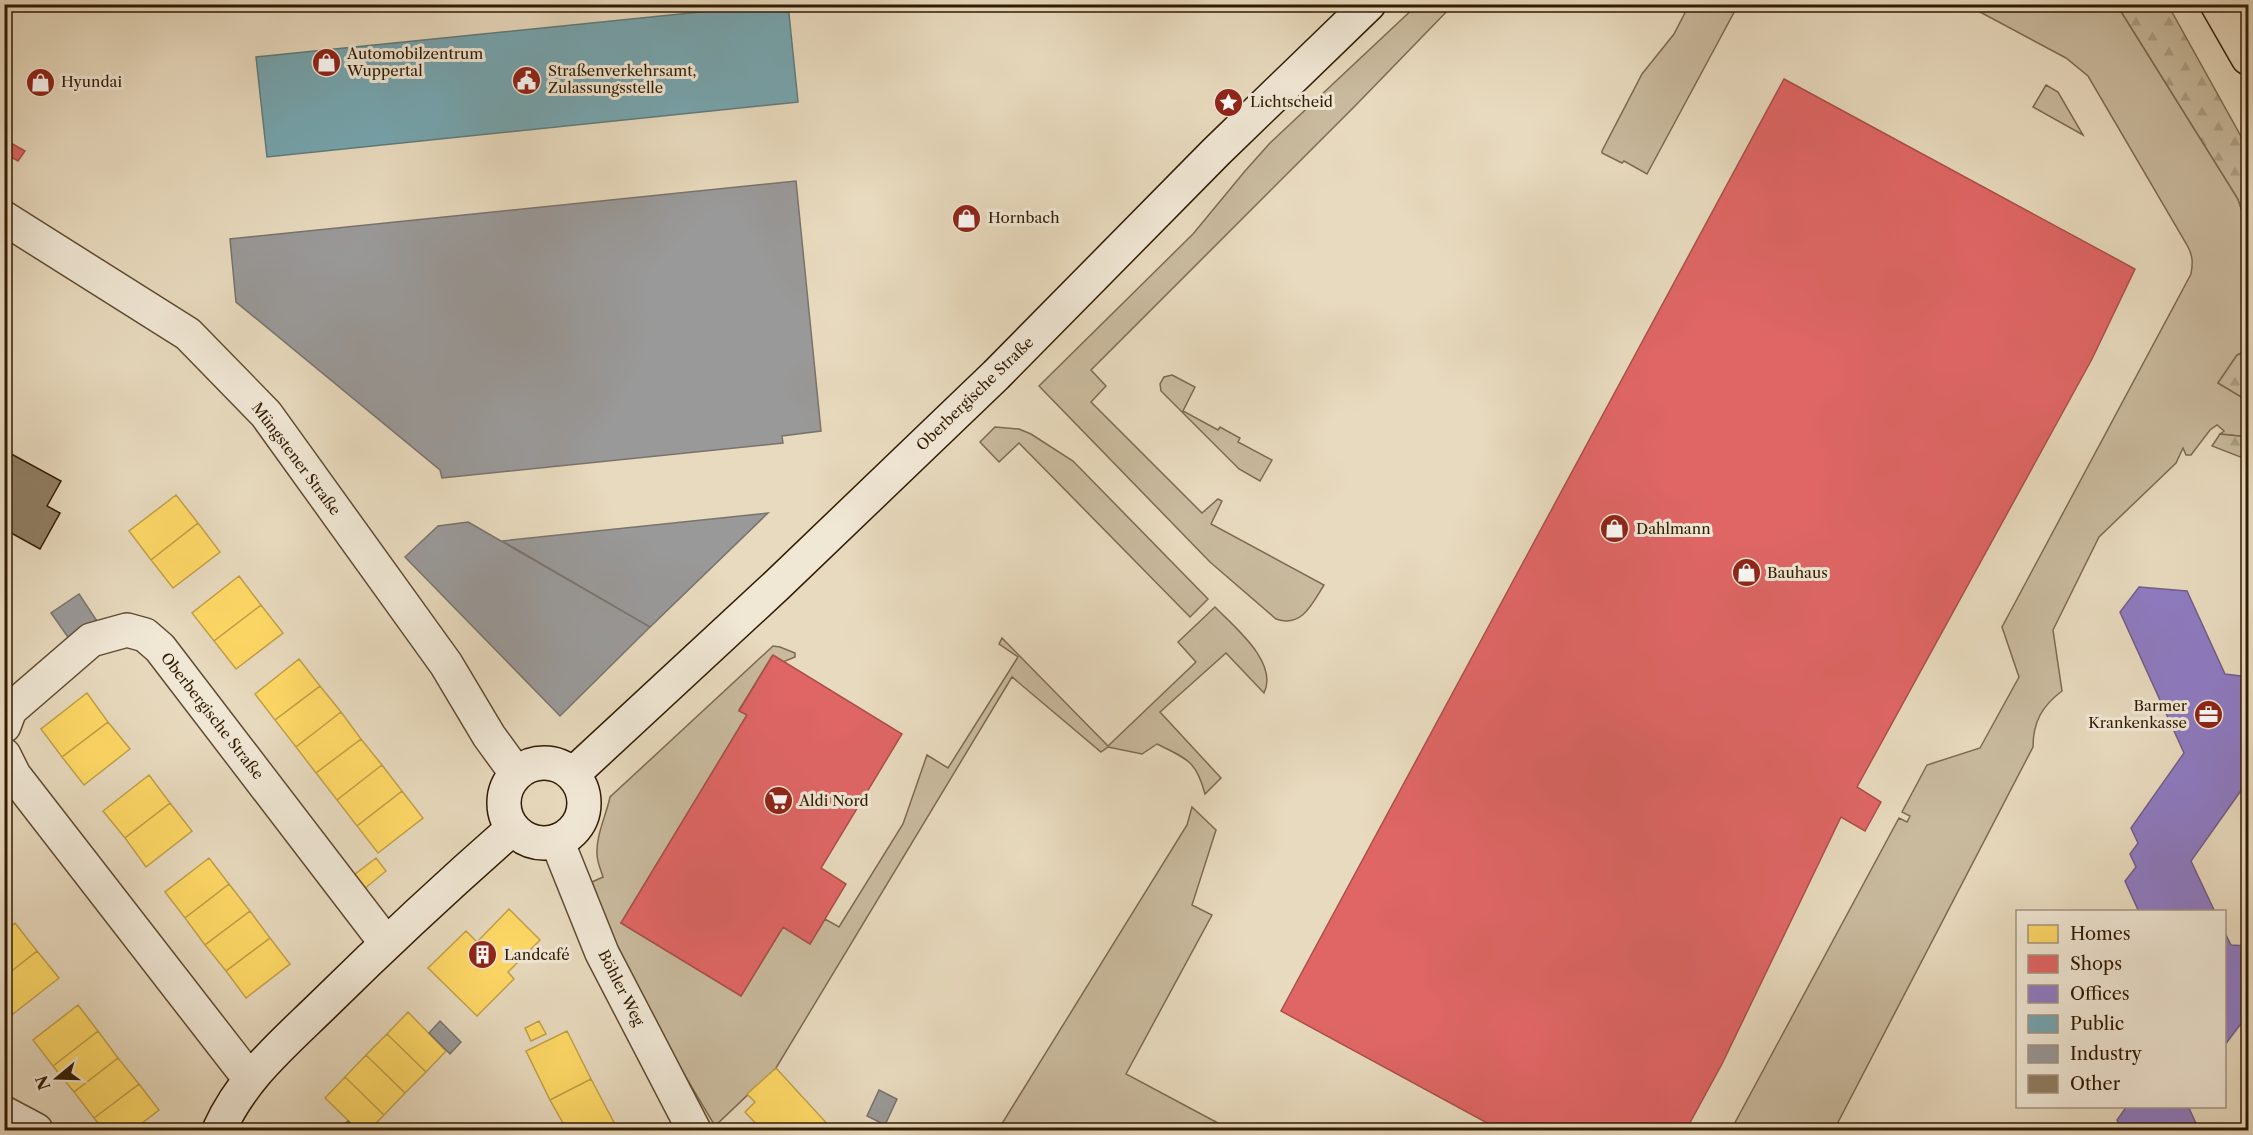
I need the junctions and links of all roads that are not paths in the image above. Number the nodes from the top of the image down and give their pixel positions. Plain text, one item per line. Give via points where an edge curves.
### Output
1 (1369, 4) edge
2 (2217, 4) edge
3 (2248, 58) edge
4 (4, 218) edge
5 (4, 726) edge
6 (4, 755) edge
7 (516, 773) junction
8 (573, 774) junction
9 (512, 829) junction
10 (557, 841) junction
11 (386, 943) junction
12 (249, 1078) junction
13 (4, 1113) edge
14 (36, 1131) edge
15 (219, 1131) edge
16 (694, 1131) edge

1 - 8 street, Oberbergische Straße via 996,375
2 - 3 highway
4 - 7 street, Müngstener Straße via 188,334 266,414 446,664
5 - 11 street, Oberbergische Straße via 10,710 91,640 127,630 145,635 160,648
6 - 12 street via 14,775
7 - 8 street via 531,764 546,763
7 - 9 street via 507,785 503,801
8 - 10 street via 583,796 582,817 576,827
9 - 10 street via 537,844
9 - 11 street
10 - 16 street, Böhler Weg via 602,953
11 - 12 street
12 - 15 street
13 - 14 street

